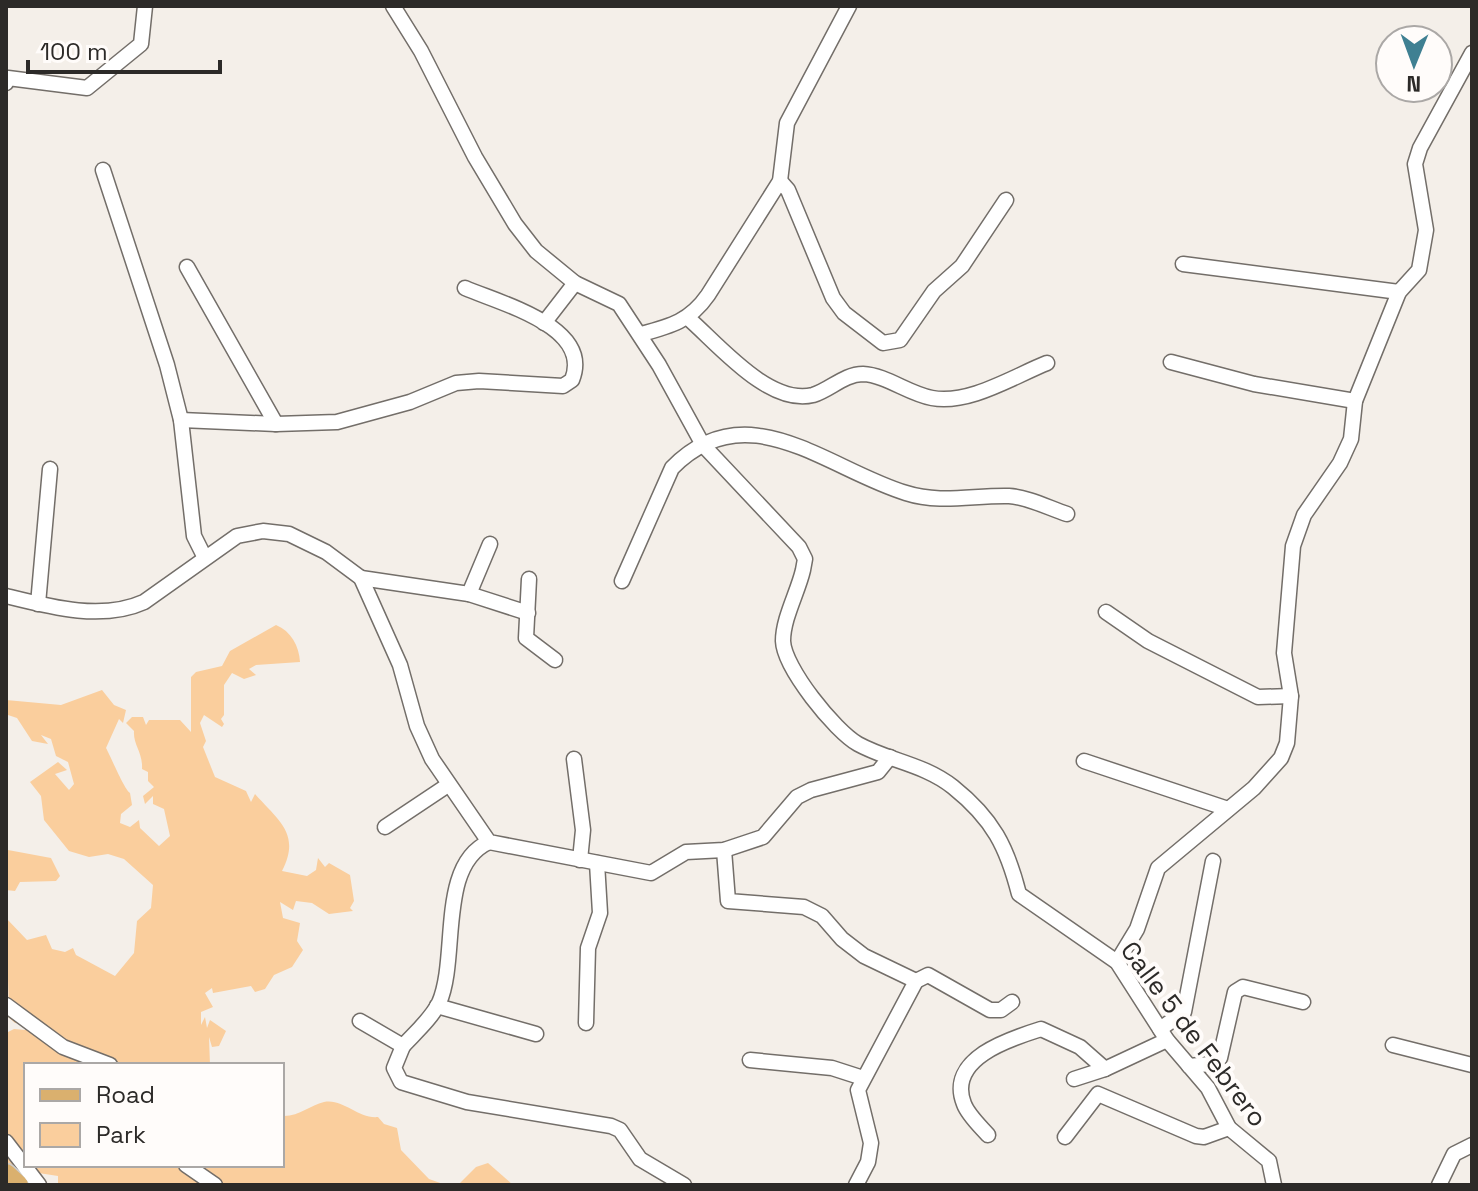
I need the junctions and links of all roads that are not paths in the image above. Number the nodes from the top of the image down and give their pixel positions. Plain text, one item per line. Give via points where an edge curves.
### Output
1 (145, 6) edge
2 (393, 6) edge
3 (849, 6) edge
4 (1472, 53) edge
5 (6, 83) edge
6 (103, 170) dead end
7 (780, 181) junction
8 (1006, 200) dead end
9 (1183, 264) dead end
10 (187, 267) dead end
11 (575, 283) junction
12 (465, 288) dead end
13 (1399, 292) junction
14 (688, 318) junction
15 (544, 323) junction
16 (641, 334) junction
17 (1171, 362) dead end
18 (1047, 363) dead end
19 (1355, 401) junction
20 (181, 420) junction
21 (276, 424) junction
22 (703, 445) junction
23 (50, 469) dead end
24 (1067, 514) dead end
25 (490, 544) dead end
26 (204, 556) junction
27 (361, 578) junction
28 (529, 579) dead end
29 (622, 581) dead end
30 (469, 594) junction
31 (6, 596) edge
32 (38, 604) junction
33 (1106, 612) dead end
34 (528, 613) junction
35 (555, 660) dead end
36 (1291, 696) junction
37 (890, 757) junction
38 (574, 759) dead end
39 (1084, 761) dead end
40 (448, 785) junction
41 (1228, 809) junction
42 (385, 827) dead end
43 (489, 842) junction
44 (724, 850) junction
45 (580, 860) junction
46 (1213, 861) dead end
47 (597, 863) junction
48 (1117, 962) junction
49 (916, 981) junction
50 (1012, 1002) dead end
51 (1303, 1002) dead end
52 (6, 1005) edge
53 (437, 1006) junction
54 (360, 1021) dead end
55 (586, 1023) dead end
56 (536, 1034) dead end
57 (1163, 1034) junction
58 (1393, 1045) dead end
59 (403, 1046) junction
60 (750, 1060) dead end
61 (105, 1063) edge
62 (1472, 1065) edge
63 (1189, 1066) junction
64 (1105, 1069) junction
65 (863, 1078) junction
66 (1074, 1079) dead end
67 (1229, 1128) junction
68 (988, 1135) dead end
69 (1065, 1137) dead end
70 (6, 1142) edge
71 (1472, 1145) edge
72 (24, 1165) edge
73 (25, 1167) edge
74 (189, 1167) edge
75 (6, 1174) edge
76 (18, 1185) edge
77 (39, 1185) edge
78 (215, 1185) edge
79 (684, 1185) edge
80 (856, 1185) edge
81 (1274, 1185) edge
82 (1439, 1185) edge

1 - 5 street via 141,44 87,88 8,78
2 - 11 street, Calle 5 de Febrero via 515,224 536,251
3 - 7 street via 787,123
4 - 13 street via 1415,164 1426,230 1419,270
6 - 20 street
7 - 8 street via 833,298 883,343 900,340 934,291 962,266
7 - 14 street
9 - 13 street
10 - 21 street
11 - 15 street
11 - 16 street, Calle 5 de Febrero via 619,304
12 - 15 street
13 - 19 street
14 - 16 street
14 - 18 street via 769,388 791,396 813,395 865,374 933,399 962,397
15 - 21 street via 569,340 577,360 572,380 563,386 456,383 337,422
16 - 22 street, Calle 5 de Febrero
17 - 19 street via 1254,384
19 - 36 street via 1351,439 1304,515 1293,546 1284,653
20 - 21 street
20 - 26 street via 194,536
22 - 24 street via 730,435 771,435 906,494 938,500 1012,496
22 - 29 street via 672,468
22 - 37 street, Calle 5 de Febrero via 805,559 783,641 793,670 854,742
23 - 32 street
25 - 30 street
26 - 27 street via 237,536 276,532 326,552
26 - 32 street via 128,609
27 - 30 street
27 - 40 street via 400,665 417,726
28 - 34 street
30 - 34 street
31 - 32 street
33 - 36 street via 1148,641 1258,697
34 - 35 street via 528,642
36 - 41 street via 1281,758
37 - 44 street via 878,772 811,790 787,806 777,826 763,837
37 - 48 street, Calle 5 de Febrero via 923,768 952,786 1002,842 1024,900
38 - 45 street via 583,830
39 - 41 street
40 - 42 street
40 - 43 street
41 - 48 street via 1158,868 1137,929
43 - 45 street
43 - 53 street via 466,860 457,885
44 - 47 street via 686,852 651,873
44 - 49 street via 728,901 804,907 822,916 864,956
45 - 47 street
46 - 57 street via 1184,1012
47 - 55 street via 600,913 588,948
48 - 57 street, Calle 5 de Febrero
49 - 50 street via 928,975 990,1010
49 - 65 street
51 - 63 street via 1243,987 1235,992 1220,1058
52 - 61 street via 63,1047
53 - 56 street
53 - 59 street
54 - 59 street
57 - 63 street, Calle 5 de Febrero
57 - 64 street
58 - 62 street
59 - 79 street via 394,1068 401,1082 467,1102 611,1126 620,1130 640,1159
60 - 65 street via 832,1068
63 - 67 street, Calle 5 de Febrero via 1208,1088
64 - 66 street
64 - 68 street via 1080,1047 1041,1029 998,1042 965,1070 961,1086 964,1106
65 - 80 street via 857,1099 871,1143
67 - 69 street via 1196,1136 1098,1094
67 - 81 street, Calle 5 de Febrero via 1269,1161
70 - 72 street
71 - 82 street via 1454,1154
73 - 77 street
74 - 78 street
75 - 76 main road

